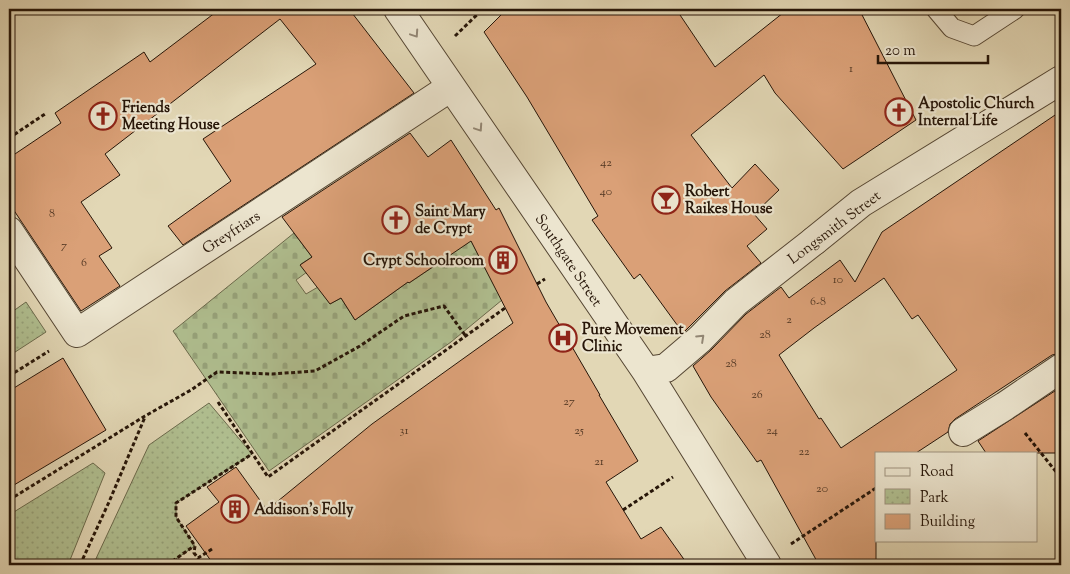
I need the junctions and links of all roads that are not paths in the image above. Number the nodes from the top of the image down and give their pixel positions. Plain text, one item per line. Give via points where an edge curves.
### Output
1 (398, 9) edge
2 (936, 9) edge
3 (1015, 9) edge
4 (1061, 80) edge
5 (451, 87) junction
6 (9, 231) edge
7 (1061, 368) edge
8 (646, 371) junction
9 (963, 432) dead end
10 (766, 563) edge

1 -> 5 street, Southgate Street
2 - 3 lane via 952,28 974,36
8 -> 4 street, Longsmith Street via 666,368 736,302 861,203
5 - 6 street, Greyfriars via 77,333
5 -> 8 street, Southgate Street
7 - 9 street
8 - 10 street, Southgate Street

